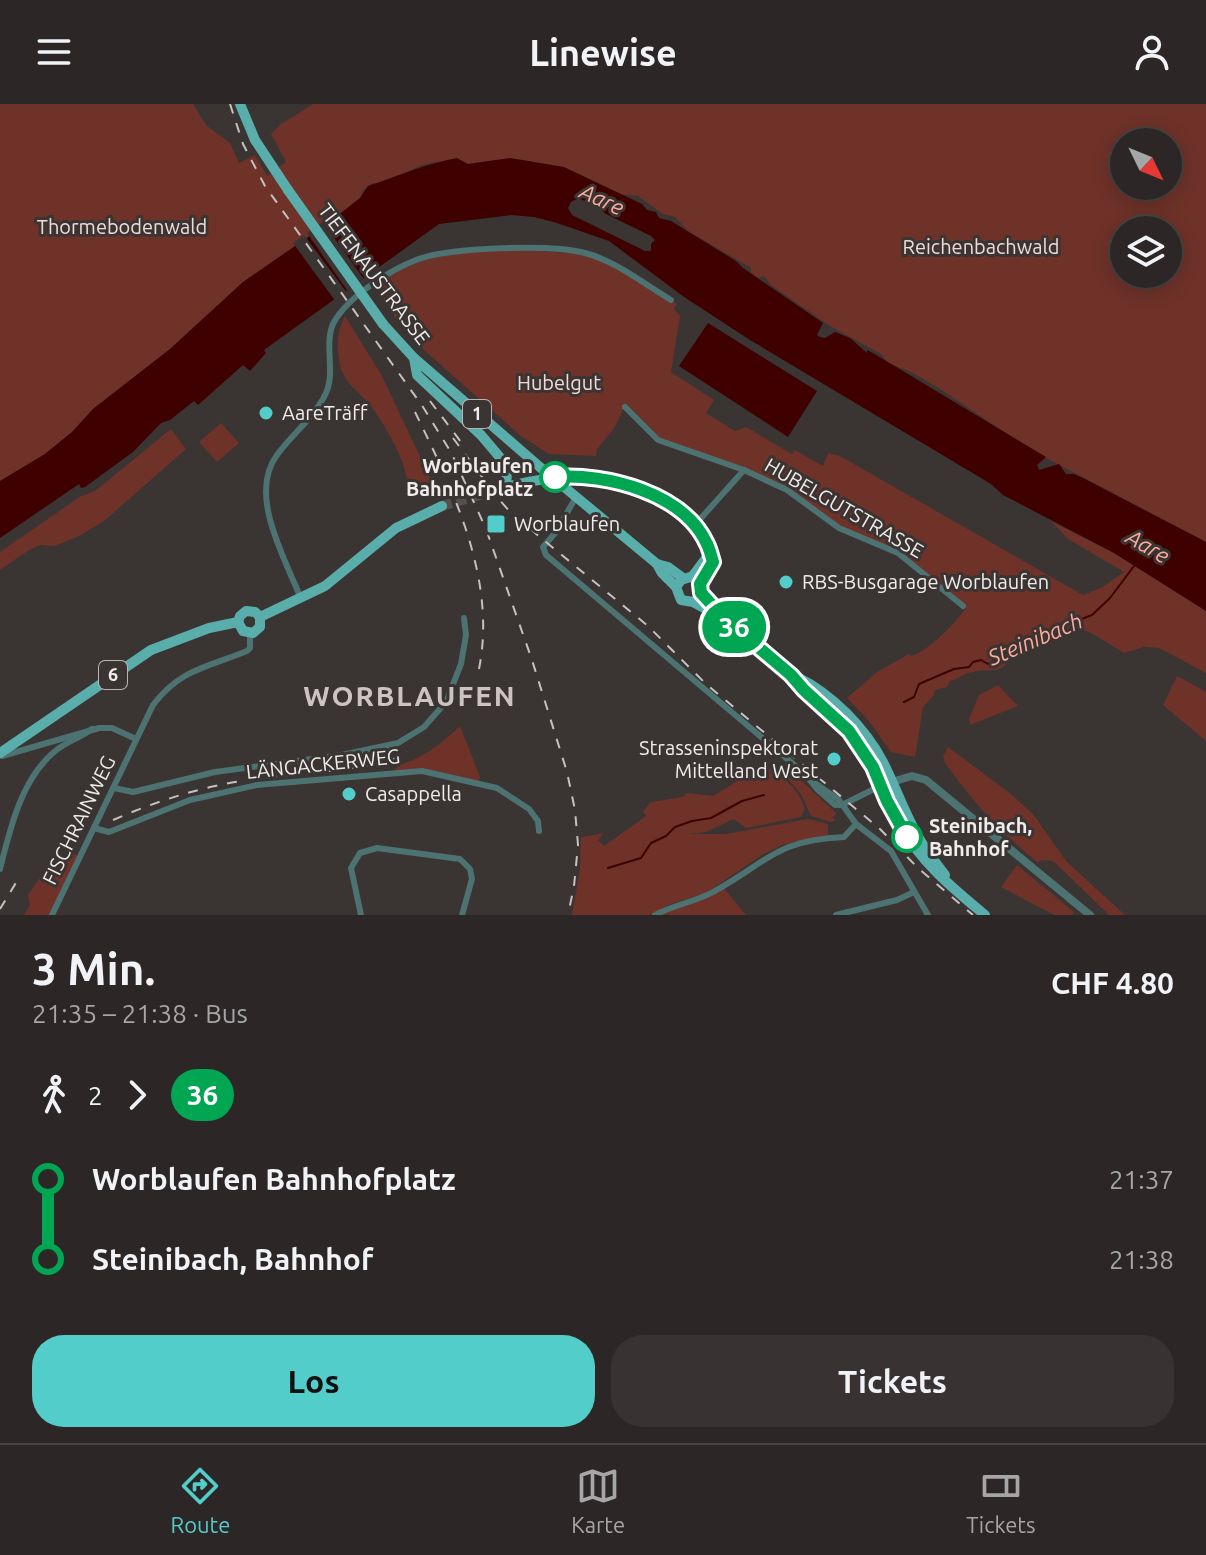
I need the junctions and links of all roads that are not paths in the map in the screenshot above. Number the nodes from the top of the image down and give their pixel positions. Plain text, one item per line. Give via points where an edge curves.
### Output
1 (240, 104) edge
2 (671, 300) dead end
3 (414, 358) junction
4 (625, 407) dead end
5 (744, 470) junction
6 (576, 497) junction
7 (442, 506) tunnel mouth
8 (694, 526) junction
9 (691, 584) junction
10 (301, 599) junction
11 (693, 602) junction
12 (963, 606) dead end
13 (260, 617) junction
14 (464, 618) dead end
15 (726, 620) junction
16 (238, 622) junction
17 (250, 633) junction
18 (92, 729) junction
19 (136, 739) junction
20 (0, 755) edge
21 (887, 784) junction
22 (114, 788) junction
23 (842, 805) junction
24 (856, 824) junction
25 (94, 828) junction
26 (539, 831) dead end
27 (0, 869) edge
28 (914, 892) junction
29 (52, 915) edge
30 (361, 915) edge
31 (462, 915) edge
32 (655, 915) edge
33 (836, 915) edge
34 (928, 915) edge
35 (985, 915) edge
36 (1090, 915) edge

1 - 3 main road, TIEFENAUSTRASSE / 1, bridge via 274,171 391,334
2 - 10 street via 614,266 564,250 507,249 418,259 374,284 335,320 327,391 268,474 271,528
3 - 6 main road, TIEFENAUSTRASSE / 1, bridge
3 - 8 main road via 417,375 503,461 506,487 568,476 615,481 664,501
4 - 5 street, HUBELGUTSTRASSE via 658,440
5 - 8 street, HUBELGUTSTRASSE
5 - 12 street, HUBELGUTSTRASSE via 796,495 845,531 898,553
6 - 9 main road, TIEFENAUSTRASSE / 1 via 662,573
6 - 23 street via 544,552 835,805
7 - 10 main road via 396,528 342,574
8 - 9 main road via 710,553
9 - 11 main road
9 - 11 main road via 677,593 681,600
9 - 15 main road, 1
10 - 13 main road
11 - 15 main road, 1
13 - 16 main road via 248,611
13 - 17 main road via 260,627
14 - 22 street via 462,658 449,698 432,720 398,743 215,772 133,792
15 - 21 main road, 1 via 856,724 874,748
16 - 17 main road
16 - 20 main road, 6 via 151,650
17 - 19 street, FISCHRAINWEG via 247,651 199,667 170,685
18 - 19 street, FISCHRAINWEG via 109,728
18 - 20 street, FISCHRAINWEG
18 - 27 street, FISCHRAINWEG via 57,749 36,772 9,833
19 - 22 street, FISCHRAINWEG
21 - 23 street
21 - 35 main road, 1 via 956,889
21 - 36 street via 912,776 926,780
22 - 25 street, FISCHRAINWEG
23 - 24 street
24 - 28 street via 891,851
24 - 32 street via 847,836 784,847 712,892
25 - 26 street, LÄNGACKERWEG via 109,832 190,800 257,785 422,771 497,788 529,809
25 - 29 street, FISCHRAINWEG
28 - 33 street
28 - 34 street
30 - 31 street via 351,868 360,853 373,848 464,861 472,879

